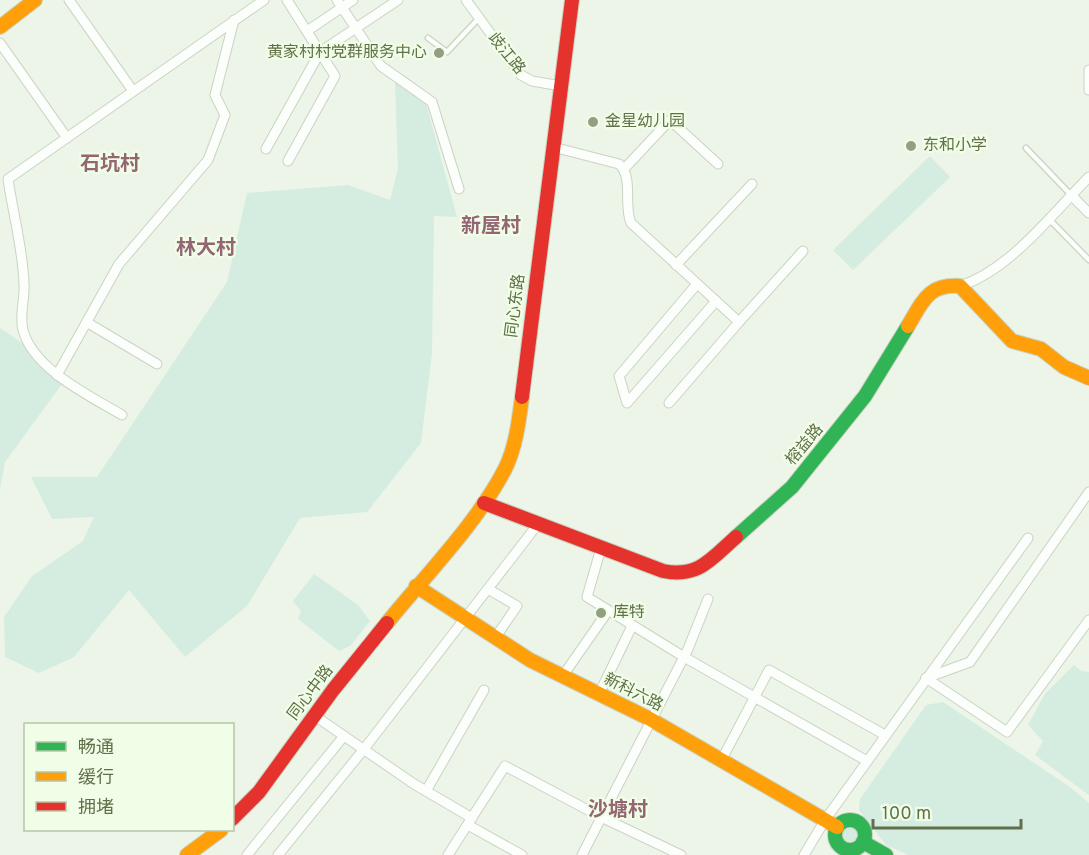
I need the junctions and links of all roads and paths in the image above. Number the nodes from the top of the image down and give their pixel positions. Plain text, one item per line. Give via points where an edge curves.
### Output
1 (35, 0) edge
2 (69, 0) edge
3 (264, 0) edge
4 (287, 0) edge
5 (353, 0) edge
6 (398, 0) edge
7 (466, 0) edge
8 (572, 0) edge
9 (339, 4) edge
10 (479, 18) junction
11 (234, 20) junction
12 (0, 27) edge
13 (356, 28) junction
14 (307, 31) junction
15 (428, 38) dead end
16 (0, 43) edge
17 (320, 52) junction
18 (1089, 70) edge
19 (561, 86) junction
20 (1089, 90) edge
21 (133, 91) junction
22 (67, 138) junction
23 (553, 147) junction
24 (1026, 148) dead end
25 (266, 149) dead end
26 (288, 161) dead end
27 (718, 164) dead end
28 (624, 170) junction
29 (1089, 177) edge
30 (752, 184) dead end
31 (459, 189) dead end
32 (1071, 195) junction
33 (1089, 213) edge
34 (1048, 218) junction
35 (802, 251) dead end
36 (1089, 260) edge
37 (676, 265) junction
38 (697, 285) junction
39 (960, 286) junction
40 (716, 301) junction
41 (739, 322) junction
42 (88, 323) junction
43 (157, 364) dead end
44 (57, 375) junction
45 (1089, 378) edge
46 (669, 403) dead end
47 (122, 415) dead end
48 (1089, 492) edge
49 (484, 503) junction
50 (538, 524) junction
51 (1028, 538) dead end
52 (602, 548) junction
53 (416, 586) junction
54 (488, 589) junction
55 (708, 599) dead end
56 (608, 611) junction
57 (465, 620) junction
58 (1089, 620) edge
59 (632, 626) junction
60 (495, 638) junction
61 (684, 657) junction
62 (562, 676) junction
63 (926, 678) junction
64 (484, 690) dead end
65 (599, 694) junction
66 (754, 698) junction
67 (315, 716) junction
68 (650, 719) junction
69 (885, 735) junction
70 (344, 736) junction
71 (364, 749) junction
72 (722, 759) junction
73 (867, 761) junction
74 (426, 791) junction
75 (234, 817) edge
76 (601, 817) junction
77 (470, 821) junction
78 (831, 823) junction
79 (220, 831) edge
80 (863, 842) junction
81 (187, 855) edge
82 (247, 855) edge
83 (278, 855) edge
84 (448, 855) edge
85 (522, 855) edge
86 (582, 855) edge
87 (681, 855) edge
88 (804, 855) edge
89 (886, 855) edge

1 - 12 street
2 - 21 street
3 - 11 street
4 - 14 street
5 - 9 street
6 - 13 street
7 - 10 street, 歧江路
8 - 19 street, 同心东路
9 - 13 street
9 - 14 street
10 - 15 lane via 447,52
10 - 19 street, 歧江路 via 521,75
11 - 21 street
11 - 42 street via 215,95 225,115 208,159 119,264
13 - 17 street
13 - 31 street via 381,66 432,102
14 - 17 street
16 - 22 street
17 - 25 street
17 - 26 street via 335,76
18 - 20 street
19 - 23 street, 同心东路
21 - 22 street
22 - 44 street via 8,179 24,283 23,329 32,347
23 - 28 street via 614,161
23 - 49 street, 同心东路 via 518,424 506,467
24 - 32 lane
27 - 28 street via 670,120
28 - 37 street via 631,223
29 - 32 street
30 - 37 street
32 - 33 street
32 - 34 street
34 - 36 lane
34 - 39 street via 1004,262
35 - 41 street
37 - 38 street
38 - 40 street
38 - 40 street via 619,376 627,403
39 - 45 street via 1012,341 1041,349 1064,367
39 - 52 street, 榕益路 via 942,285 926,296 865,396 830,443 792,487 699,570 678,574 663,571
40 - 41 street
41 - 46 street
42 - 43 street
42 - 44 street
44 - 47 street
48 - 63 street via 970,662
49 - 50 street, 榕益路
49 - 53 street, 同心东路
50 - 52 street, 榕益路
50 - 54 street
51 - 63 street
52 - 56 street via 587,597
53 - 57 street, 新科六路
53 - 67 street, 同心中路
54 - 57 street
54 - 60 street via 517,606
55 - 61 street
56 - 59 street
56 - 62 street
57 - 60 street, 新科六路
57 - 71 street
58 - 63 street via 1007,732
59 - 61 street
59 - 65 street
60 - 62 street, 新科六路
61 - 66 street
61 - 68 street
62 - 65 street, 新科六路
63 - 69 street
64 - 74 street
65 - 68 street, 新科六路
66 - 69 street via 769,670
66 - 72 street
66 - 73 street
67 - 70 street
67 - 75 street, 同心中路 via 259,792
68 - 72 street, 新科六路
68 - 76 street
69 - 73 street
70 - 71 street
70 - 82 street
71 - 74 street
71 - 83 street
72 - 78 street, 新科六路
73 - 78 street
74 - 77 street
76 - 77 street via 505,766
76 - 86 street
76 - 87 street
77 - 84 street
77 - 85 street
78 - 80 street, 新科六路 via 855,821 865,832
78 - 80 street, 新科六路 via 842,847 856,848
78 - 88 street
79 - 81 street
80 - 89 street

